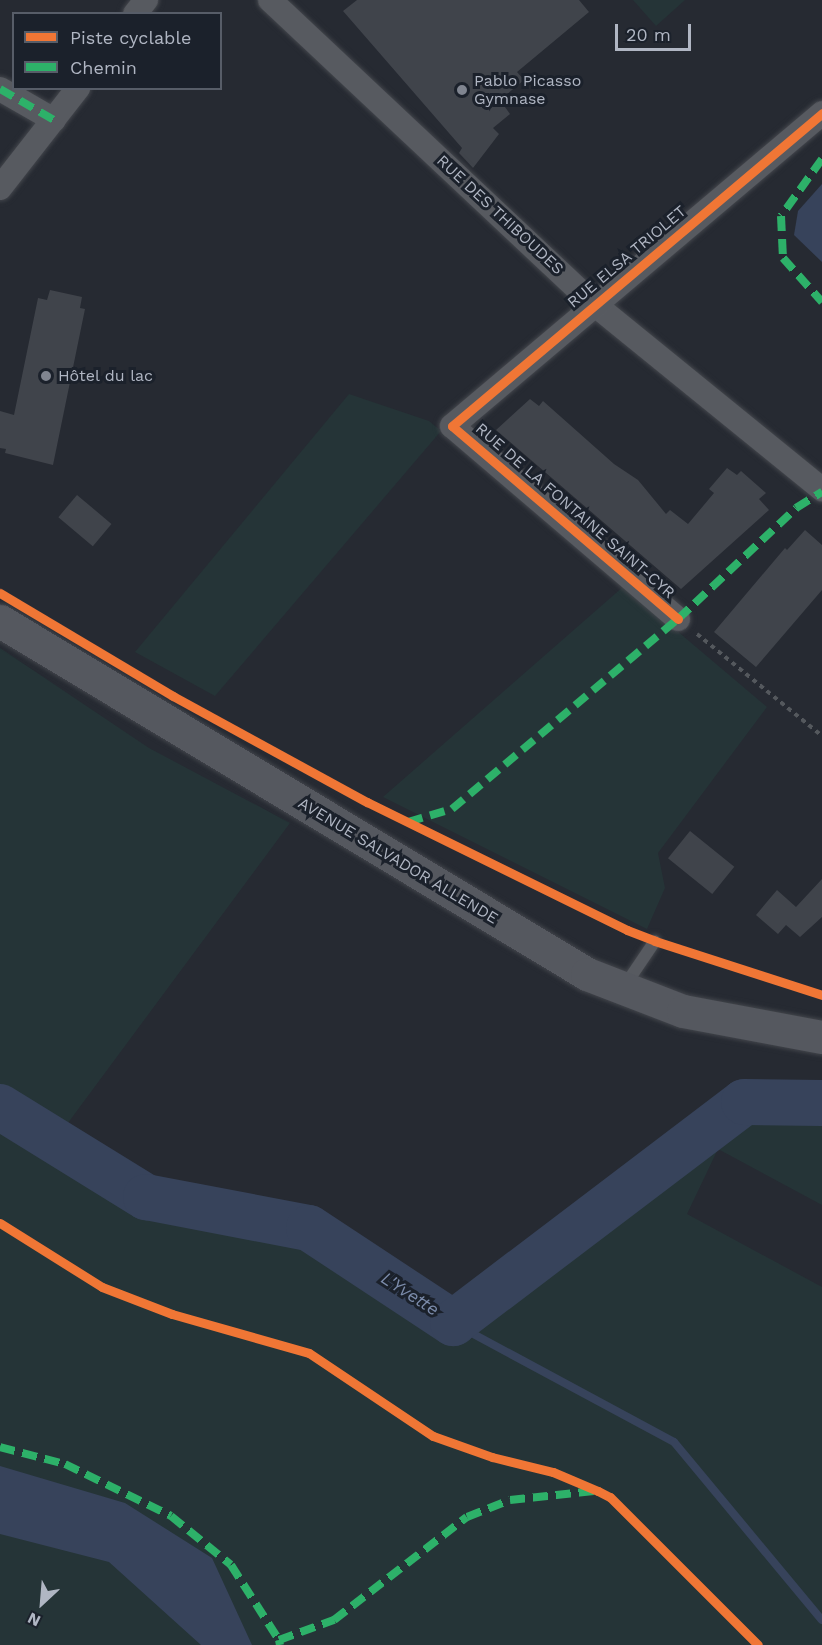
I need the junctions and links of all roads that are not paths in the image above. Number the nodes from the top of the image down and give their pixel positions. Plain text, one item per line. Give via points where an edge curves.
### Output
1 (146, 0) edge
2 (270, 0) edge
3 (137, 12) edge
4 (0, 89) edge
5 (76, 90) edge
6 (822, 113) edge
7 (54, 120) junction
8 (0, 188) edge
9 (594, 304) junction
10 (452, 426) joint
11 (822, 489) edge
12 (678, 619) road end
13 (0, 621) edge
14 (655, 942) dead end
15 (624, 988) junction
16 (822, 1037) edge

1 - 3 street
2 - 9 street, RUE DES THIBOUDES
4 - 7 street
5 - 7 street
6 - 9 street, RUE ELSA TRIOLET
7 - 8 street
9 - 10 street, RUE ELSA TRIOLET
9 - 11 street, RUE DES THIBOUDES
10 - 12 street, RUE DE LA FONTAINE SAINT-CYR
13 - 15 main road, AVENUE SALVADOR ALLENDE via 587,974
14 - 15 lane
15 - 16 main road, AVENUE SALVADOR ALLENDE via 683,1011

